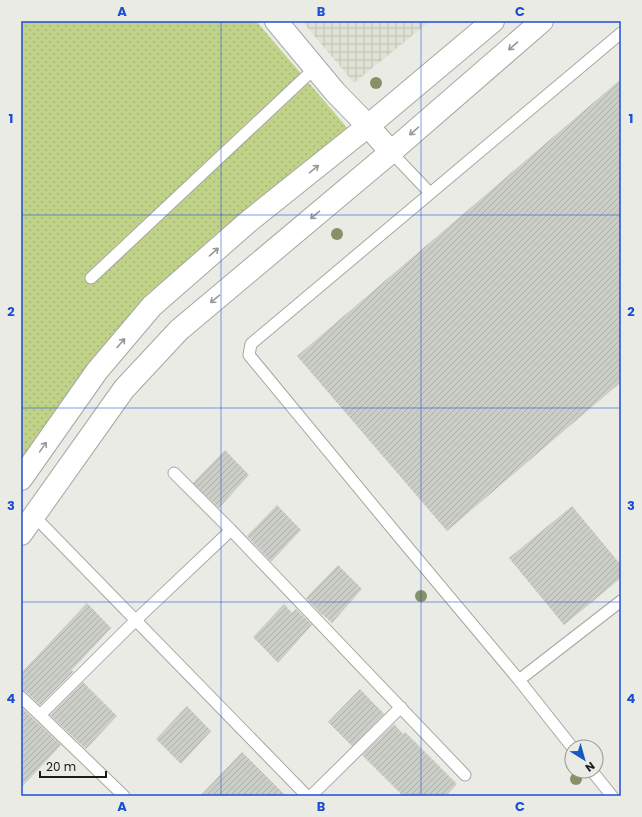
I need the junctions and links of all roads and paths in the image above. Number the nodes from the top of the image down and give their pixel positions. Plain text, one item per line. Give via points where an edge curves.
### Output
1 (276, 21) edge
2 (492, 21) edge
3 (542, 21) edge
4 (621, 33) edge
5 (315, 68) junction
6 (368, 126) junction
7 (391, 152) junction
8 (430, 193) junction
9 (91, 278) dead end
10 (174, 473) dead end
11 (21, 479) edge
12 (34, 516) junction
13 (231, 530) junction
14 (21, 534) edge
15 (621, 601) edge
16 (136, 620) junction
17 (519, 680) junction
18 (21, 696) edge
19 (401, 707) junction
20 (40, 715) junction
21 (566, 739) edge
22 (465, 774) dead end
23 (598, 779) edge
24 (124, 796) edge
25 (307, 796) edge
26 (311, 796) edge
27 (612, 796) edge

1 - 5 street
2 - 6 street
3 -> 7 street
4 - 8 lane
5 - 6 street via 334,92
5 - 9 lane
6 - 7 street
11 -> 6 street via 97,371 152,306 248,222
7 - 8 lane
7 -> 12 street via 179,330 124,389
8 - 17 lane via 251,344 250,355
10 - 13 lane
12 - 14 street
12 - 16 lane
13 - 16 lane
13 - 19 lane
15 - 17 lane
16 - 20 lane
16 - 25 lane
17 - 21 lane
18 - 20 lane
19 - 22 lane
19 - 26 lane
20 - 24 lane
23 - 27 lane

